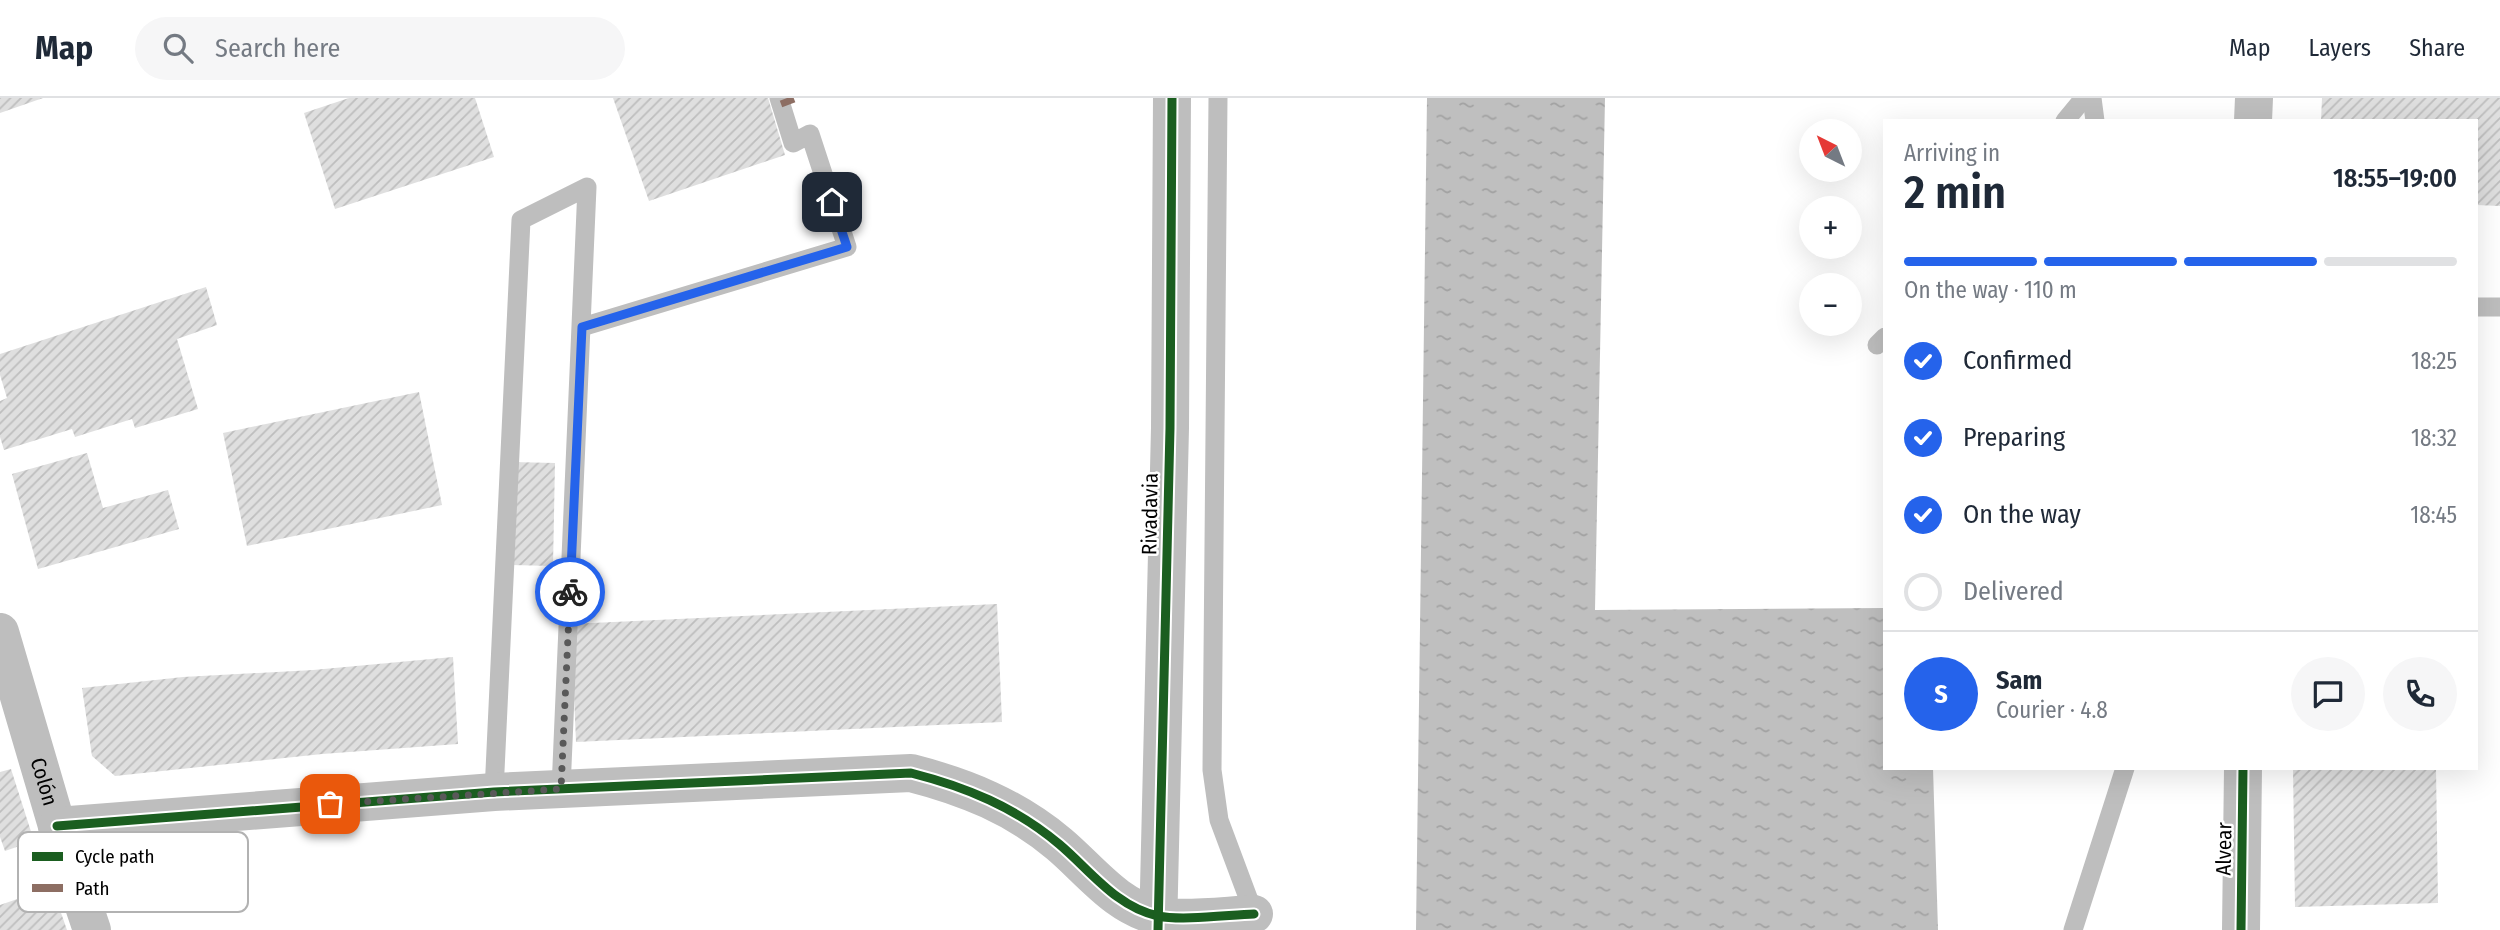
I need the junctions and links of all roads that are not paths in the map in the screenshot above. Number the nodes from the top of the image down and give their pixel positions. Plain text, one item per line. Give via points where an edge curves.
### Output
1 (779, 98) edge
2 (1172, 98) edge
3 (1218, 98) edge
4 (2084, 98) edge
5 (2092, 98) edge
6 (2254, 98) edge
7 (2067, 119) edge
8 (2095, 119) edge
9 (2253, 119) edge
10 (2478, 307) edge
11 (2500, 307) edge
12 (582, 327) junction
13 (0, 632) edge
14 (2124, 770) edge
15 (2243, 770) edge
16 (561, 789) junction
17 (494, 792) junction
18 (57, 826) junction
19 (59, 832) edge
20 (86, 912) edge
21 (1257, 922) edge
22 (1158, 923) edge
23 (92, 930) edge
24 (2073, 930) edge
25 (2241, 930) edge

1 - 12 lane via 793,143 810,134 847,247
2 - 22 street, Rivadavia via 1170,428
3 - 21 lane via 1212,770 1219,820
4 - 7 lane
5 - 8 lane
6 - 9 street
10 - 11 lane
12 - 16 lane
12 - 17 lane via 587,187 521,220
13 - 18 street, Colón
14 - 24 lane
15 - 25 street, Alvear
16 - 17 street
16 - 22 street via 911,773 957,785 1005,807 1058,844 1120,900
17 - 18 street
18 - 19 street, Colón
20 - 23 street, Colón
21 - 22 street

